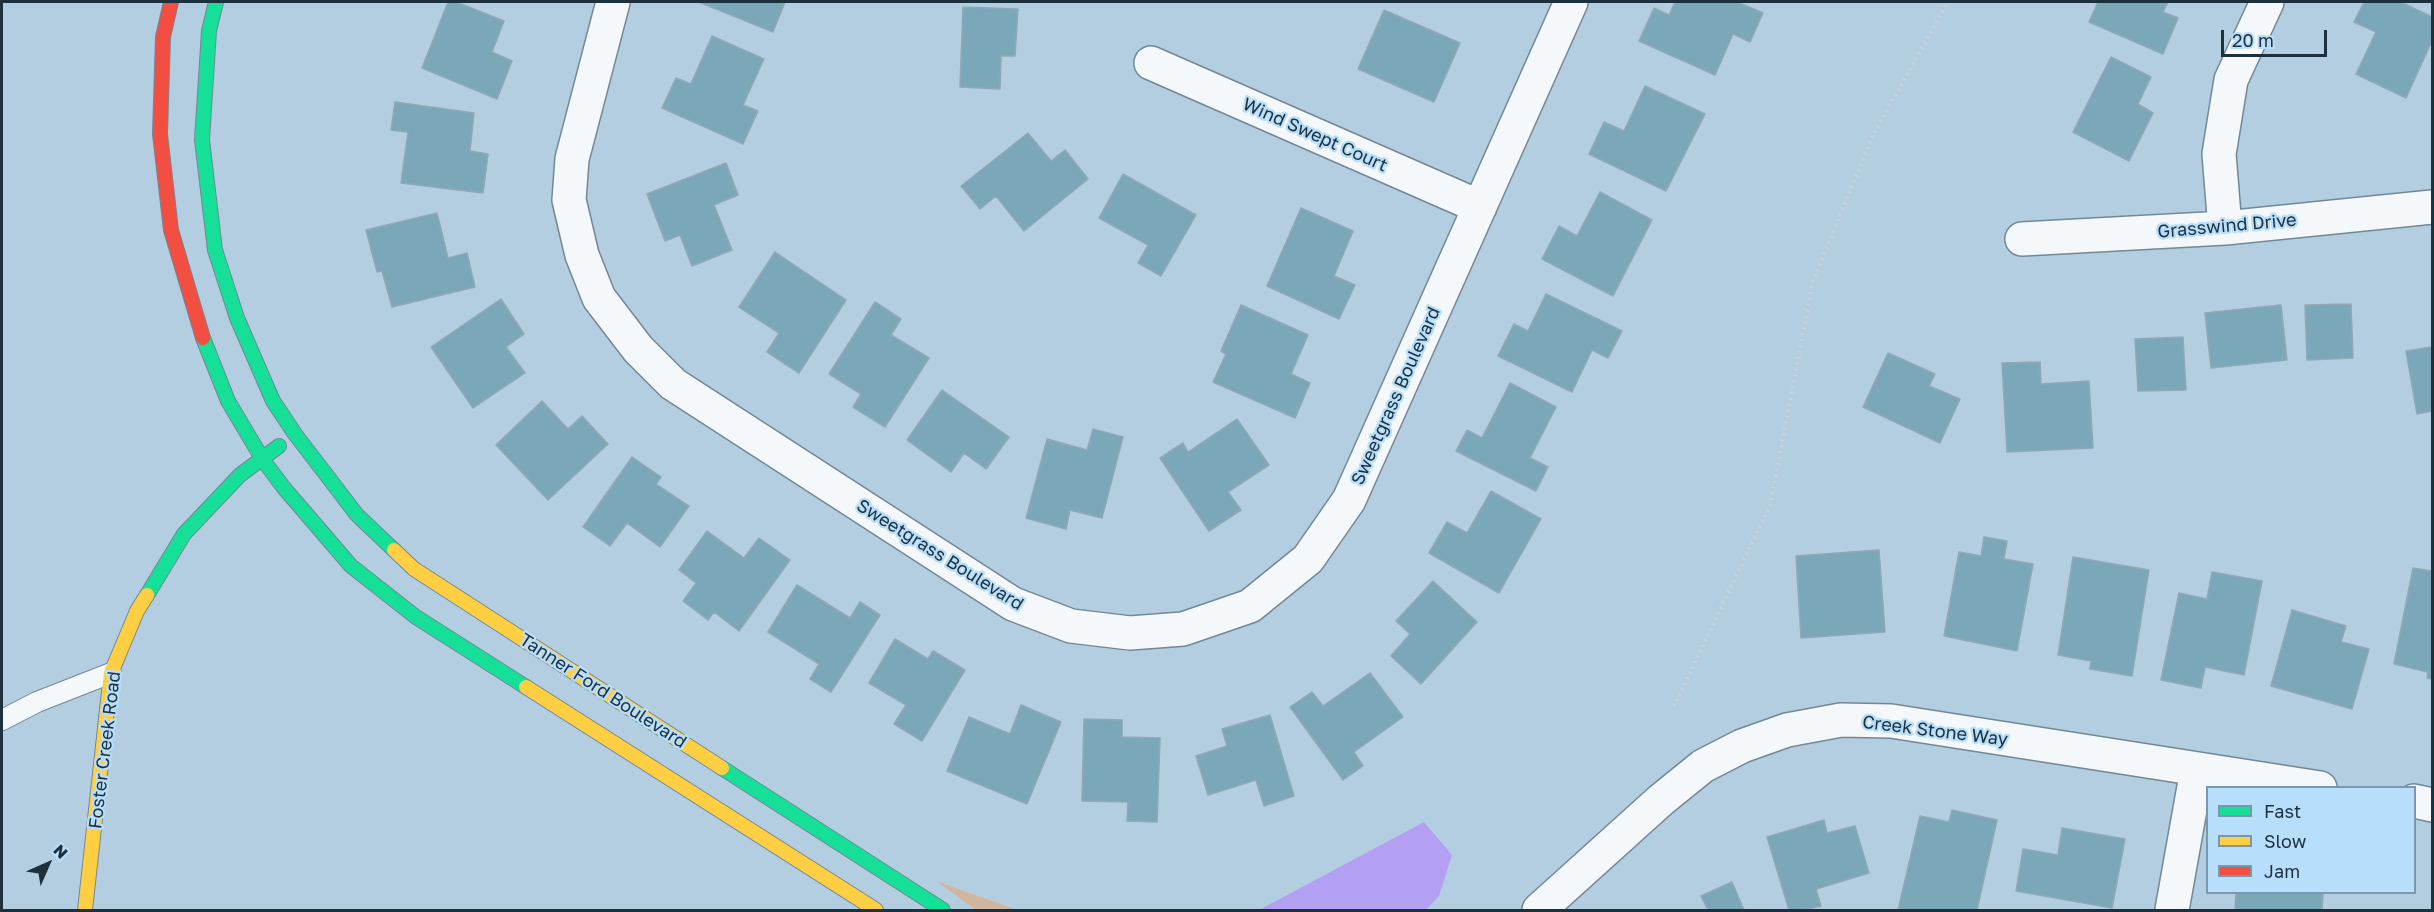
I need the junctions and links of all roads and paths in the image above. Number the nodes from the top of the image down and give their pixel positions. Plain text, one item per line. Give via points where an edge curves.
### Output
1 (171, 2) edge
2 (216, 2) edge
3 (613, 2) edge
4 (1572, 2) edge
5 (1948, 2) edge
6 (2267, 2) edge
7 (1151, 63) dead end
8 (1480, 207) junction
9 (2433, 207) edge
10 (2225, 228) junction
11 (2022, 239) dead end
12 (295, 434) junction
13 (262, 460) junction
14 (111, 674) junction
15 (1674, 706) dead end
16 (2, 720) edge
17 (2197, 770) junction
18 (2306, 786) edge
19 (2416, 801) edge
20 (2433, 805) edge
21 (84, 910) edge
22 (876, 910) edge
23 (943, 910) edge
24 (1539, 910) edge
25 (2172, 910) edge

1 - 13 street via 163,37 160,134 171,230 200,331 228,401
2 - 12 street via 209,31 202,140 215,250 259,370
3 - 8 street, Sweetgrass Boulevard via 572,159 569,200 582,255 599,298 638,349 673,384 1013,604 1071,626 1130,633 1183,629 1250,606 1308,560 1349,500
4 - 8 street, Sweetgrass Boulevard
5 - 15 path via 1873,135 1814,281 1770,506
6 - 10 street via 2231,80 2219,153
7 - 8 street, Wind Swept Court
9 - 10 street, Grasswind Drive
10 - 11 street, Grasswind Drive
12 - 13 street, Foster Creek Road
12 - 23 street, Tanner Ford Boulevard via 357,515 414,569
13 - 14 street, Foster Creek Road via 240,475 184,534 137,611
13 - 22 street, Tanner Ford Boulevard via 351,566 416,617
14 - 16 lane
14 - 21 street, Foster Creek Road
17 - 18 street, Creek Stone Way
17 - 24 street, Creek Stone Way via 1891,722 1841,720 1787,730 1742,746 1703,766
17 - 25 street
19 - 20 street

